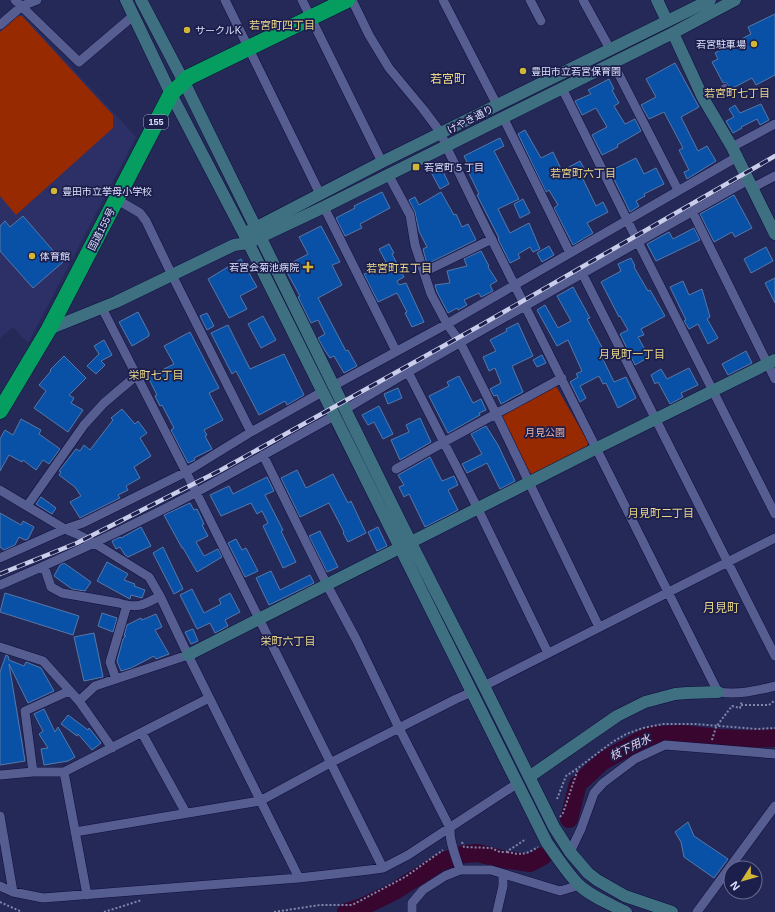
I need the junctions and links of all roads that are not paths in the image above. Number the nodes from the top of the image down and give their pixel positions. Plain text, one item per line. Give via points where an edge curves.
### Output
1 (37, 0) edge
2 (126, 0) edge
3 (142, 0) edge
4 (225, 0) edge
5 (302, 0) edge
6 (347, 0) edge
7 (352, 0) edge
8 (443, 0) edge
9 (530, 0) edge
10 (583, 0) edge
11 (657, 0) edge
12 (710, 0) edge
13 (735, 0) edge
14 (18, 3) edge
15 (133, 16) junction
16 (311, 17) junction
17 (541, 21) dead end
18 (667, 21) junction
19 (0, 25) edge
20 (674, 33) junction
21 (249, 48) junction
22 (610, 49) junction
23 (613, 63) junction
24 (184, 82) junction
25 (725, 86) dead end
26 (562, 88) junction
27 (171, 94) junction
28 (703, 98) junction
29 (497, 105) junction
30 (503, 117) junction
31 (775, 124) edge
32 (441, 133) junction
33 (446, 146) junction
34 (735, 152) junction
35 (382, 162) junction
36 (388, 174) junction
37 (775, 176) edge
38 (750, 184) junction
39 (678, 190) junction
40 (320, 194) junction
41 (116, 199) junction
42 (324, 207) junction
43 (692, 211) junction
44 (628, 220) junction
45 (257, 232) junction
46 (775, 234) edge
47 (246, 238) junction
48 (492, 239) junction
49 (638, 242) junction
50 (570, 253) junction
51 (424, 272) junction
52 (582, 273) junction
53 (172, 275) junction
54 (514, 284) junction
55 (526, 305) junction
56 (102, 308) junction
57 (447, 324) junction
58 (49, 329) junction
59 (460, 342) junction
60 (396, 351) junction
61 (771, 362) edge
62 (408, 372) junction
63 (137, 375) junction
64 (562, 378) junction
65 (775, 379) edge
66 (334, 386) junction
67 (712, 391) junction
68 (322, 392) junction
69 (346, 409) junction
70 (0, 411) edge
71 (496, 414) junction
72 (334, 416) junction
73 (655, 419) junction
74 (251, 432) junction
75 (444, 442) junction
76 (597, 448) junction
77 (263, 455) junction
78 (396, 469) dead end
79 (186, 472) junction
80 (530, 482) junction
81 (0, 490) edge
82 (196, 492) junction
83 (27, 506) junction
84 (478, 509) junction
85 (775, 514) edge
86 (65, 529) junction
87 (775, 538) edge
88 (94, 543) junction
89 (411, 543) junction
90 (399, 548) junction
91 (0, 558) edge
92 (727, 563) junction
93 (44, 566) junction
94 (0, 585) edge
95 (326, 585) junction
96 (669, 592) junction
97 (160, 596) junction
98 (127, 606) junction
99 (259, 619) junction
100 (599, 627) junction
101 (0, 647) edge
102 (548, 653) junction
103 (188, 655) junction
104 (775, 656) edge
105 (116, 679) junction
106 (484, 686) junction
107 (775, 686) edge
108 (69, 691) junction
109 (472, 692) junction
110 (718, 692) junction
111 (209, 698) junction
112 (79, 701) junction
113 (399, 728) junction
114 (142, 733) junction
115 (112, 748) junction
116 (775, 754) edge
117 (330, 763) junction
118 (33, 772) junction
119 (64, 772) junction
120 (0, 775) edge
121 (523, 780) junction
122 (260, 801) junction
123 (775, 806) edge
124 (186, 813) junction
125 (0, 816) edge
126 (450, 828) junction
127 (75, 832) junction
128 (570, 852) junction
129 (459, 867) junction
130 (383, 868) junction
131 (503, 874) junction
132 (299, 878) junction
133 (0, 886) edge
134 (580, 886) junction
135 (13, 892) junction
136 (87, 896) junction
137 (412, 912) edge
138 (497, 912) edge
139 (626, 912) edge
140 (672, 912) edge
141 (697, 912) edge

1 - 14 street
2 - 15 street
3 - 24 street
4 - 21 street
5 - 16 street
6 - 16 highway, 国道155号 / 155
7 - 32 street via 389,68 424,108
8 - 29 street
9 - 17 street
10 - 22 street
11 - 18 street
12 - 18 street, けやき通り
13 - 20 street
14 - 15 street via 79,62
14 - 19 street
15 - 27 street
16 - 21 highway, 国道155号 / 155
16 - 35 street
18 - 20 street
18 - 22 street, けやき通り
20 - 23 street
20 - 28 street
21 - 24 highway, 国道155号 / 155 via 189,77
21 - 40 street
22 - 29 street, けやき通り
23 - 26 street
23 - 39 street
24 - 27 highway, 国道155号 / 155
24 - 45 street
25 - 28 lane
26 - 30 street
26 - 44 street
27 - 41 highway, 国道155号 / 155
27 - 47 street
28 - 34 street
29 - 32 street, けやき通り
30 - 33 street
30 - 50 street
31 - 34 street
32 - 33 street
32 - 35 street, けやき通り
33 - 36 street
33 - 48 street
34 - 38 street
34 - 39 street
35 - 40 street, けやき通り
36 - 42 street
36 - 51 street via 410,215 415,245
37 - 38 street
38 - 43 street
38 - 46 street
39 - 44 street
40 - 45 street, けやき通り
41 - 53 street via 143,216
41 - 58 highway, 国道155号 / 155
42 - 45 street
42 - 60 street
43 - 49 street
43 - 61 street
44 - 49 street
44 - 50 street
45 - 47 street
45 - 66 street
47 - 53 street
47 - 68 street
48 - 51 street
48 - 54 street
49 - 52 street
49 - 67 street
50 - 54 street
51 - 57 street via 431,294
52 - 55 street
52 - 73 street
53 - 56 street
53 - 74 street
54 - 55 street
54 - 57 street
55 - 59 street
55 - 64 street
56 - 58 street
56 - 63 street
57 - 59 street
57 - 60 street
58 - 70 highway, 国道155号 / 155
59 - 62 street
59 - 71 street
60 - 66 street
61 - 65 street
61 - 67 street
62 - 69 street
62 - 75 street
63 - 79 street
63 - 83 street via 104,403 84,425
64 - 71 street
64 - 76 street
66 - 69 street
67 - 73 street
67 - 85 street
68 - 72 street
68 - 74 street
69 - 89 street
71 - 75 street
71 - 80 street
72 - 77 street
72 - 90 street
73 - 76 street
73 - 92 street
74 - 79 street
75 - 78 street
75 - 84 street
76 - 80 street
76 - 96 street
77 - 82 street
77 - 95 street
79 - 82 street
79 - 86 street via 83,523
80 - 84 street
80 - 100 street
81 - 83 street
82 - 88 street
82 - 99 street
83 - 86 street
84 - 89 street
84 - 102 street
86 - 88 street
86 - 91 street
87 - 92 street
88 - 93 street
88 - 97 street via 148,577
89 - 90 street
89 - 106 street
90 - 95 street
90 - 109 street
92 - 96 street
92 - 104 street
93 - 94 street
93 - 98 street via 51,587 62,593
95 - 99 street
95 - 113 street
96 - 100 street
96 - 110 street
97 - 98 street via 140,606
97 - 103 street
98 - 105 street via 110,662
99 - 103 street
99 - 117 street
100 - 102 street
101 - 108 street via 43,661
102 - 106 street
103 - 105 street
103 - 111 street
105 - 112 street via 94,686
106 - 121 street
107 - 110 street via 742,693
108 - 112 street
108 - 118 street via 25,711
109 - 113 street
109 - 121 street
110 - 121 street via 681,693 645,702 617,716
111 - 114 street
111 - 122 street
112 - 115 street
113 - 117 street
113 - 126 street
114 - 115 street
114 - 124 street
115 - 119 street
116 - 128 street via 665,745 634,759 602,782 594,793
117 - 122 street
117 - 130 street
118 - 119 street
118 - 120 street
119 - 127 street
121 - 126 street
121 - 128 street
121 - 134 street via 547,842
122 - 124 street
122 - 132 street
123 - 141 street
124 - 127 street
125 - 135 street
126 - 129 street via 449,837
126 - 130 street
127 - 136 street
128 - 140 street via 588,873 614,890
129 - 131 street via 491,870
129 - 137 street via 423,890 412,903
130 - 132 street
131 - 134 street via 560,891
131 - 138 street
132 - 136 street
133 - 135 street
134 - 139 street
135 - 136 street via 43,898

